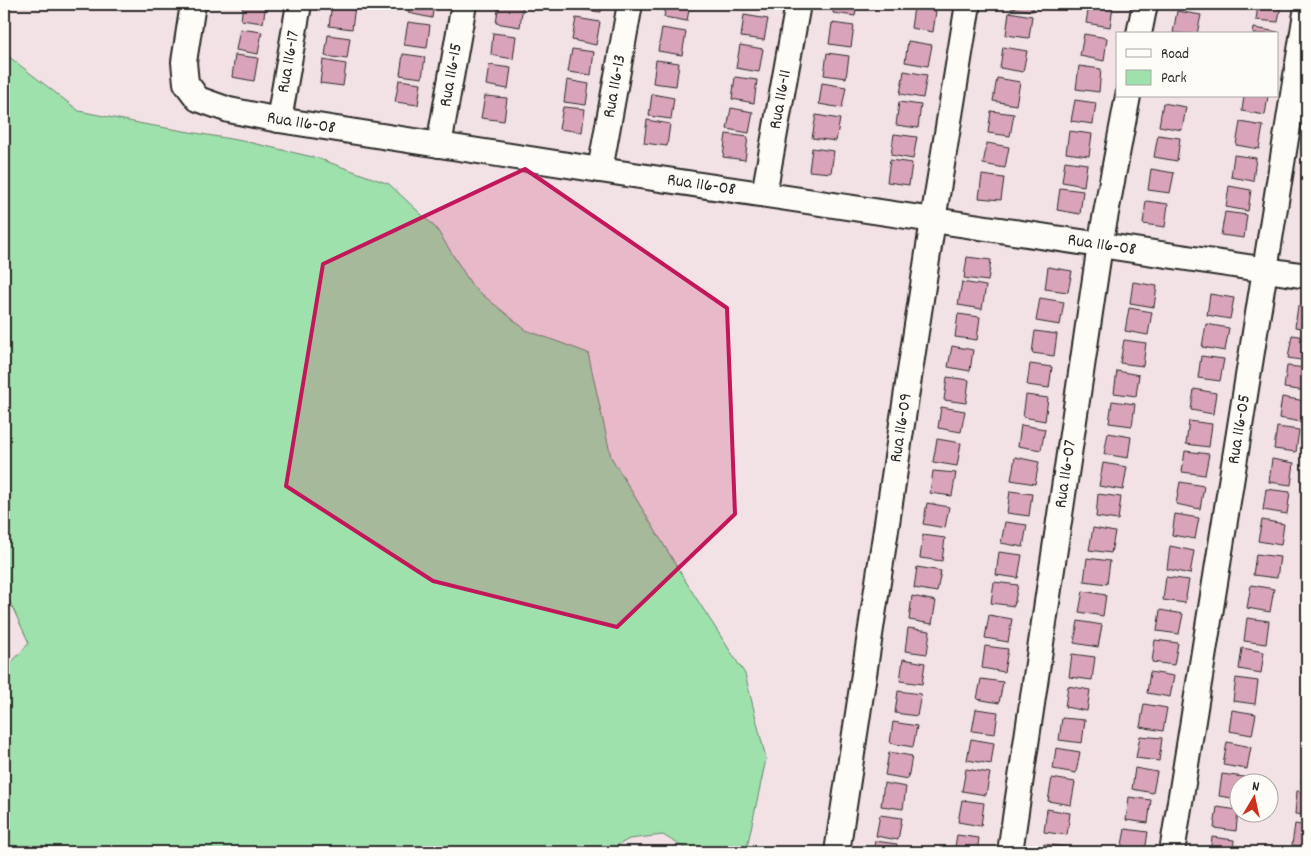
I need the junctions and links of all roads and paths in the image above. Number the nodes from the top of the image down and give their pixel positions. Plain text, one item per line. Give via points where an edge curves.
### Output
1 (193, 4) edge
2 (299, 4) edge
3 (464, 4) edge
4 (630, 4) edge
5 (798, 4) edge
6 (968, 4) edge
7 (1145, 4) edge
8 (1307, 7) edge
9 (1139, 32) edge
10 (1128, 98) edge
11 (279, 120) junction
12 (439, 145) junction
13 (600, 170) junction
14 (764, 194) junction
15 (933, 220) junction
16 (1100, 245) junction
17 (1265, 269) junction
18 (1307, 276) edge
19 (837, 852) edge
20 (1010, 852) edge
21 (1172, 852) edge

1 - 11 street, Rua 116-08 via 184,62 186,83 198,99 229,110
2 - 11 street, Rua 116-17
3 - 12 street, Rua 116-15
4 - 13 street, Rua 116-13
5 - 14 street, Rua 116-11
6 - 15 street, Rua 116-09
7 - 9 street
8 - 17 street, Rua 116-05
10 - 16 street, Rua 116-07
11 - 12 street, Rua 116-08
12 - 13 street, Rua 116-08
13 - 14 street, Rua 116-08
14 - 15 street, Rua 116-08
15 - 16 street, Rua 116-08
15 - 19 street, Rua 116-09
16 - 17 street, Rua 116-08
16 - 20 street, Rua 116-07
17 - 18 street, Rua 116-08
17 - 21 street, Rua 116-05

